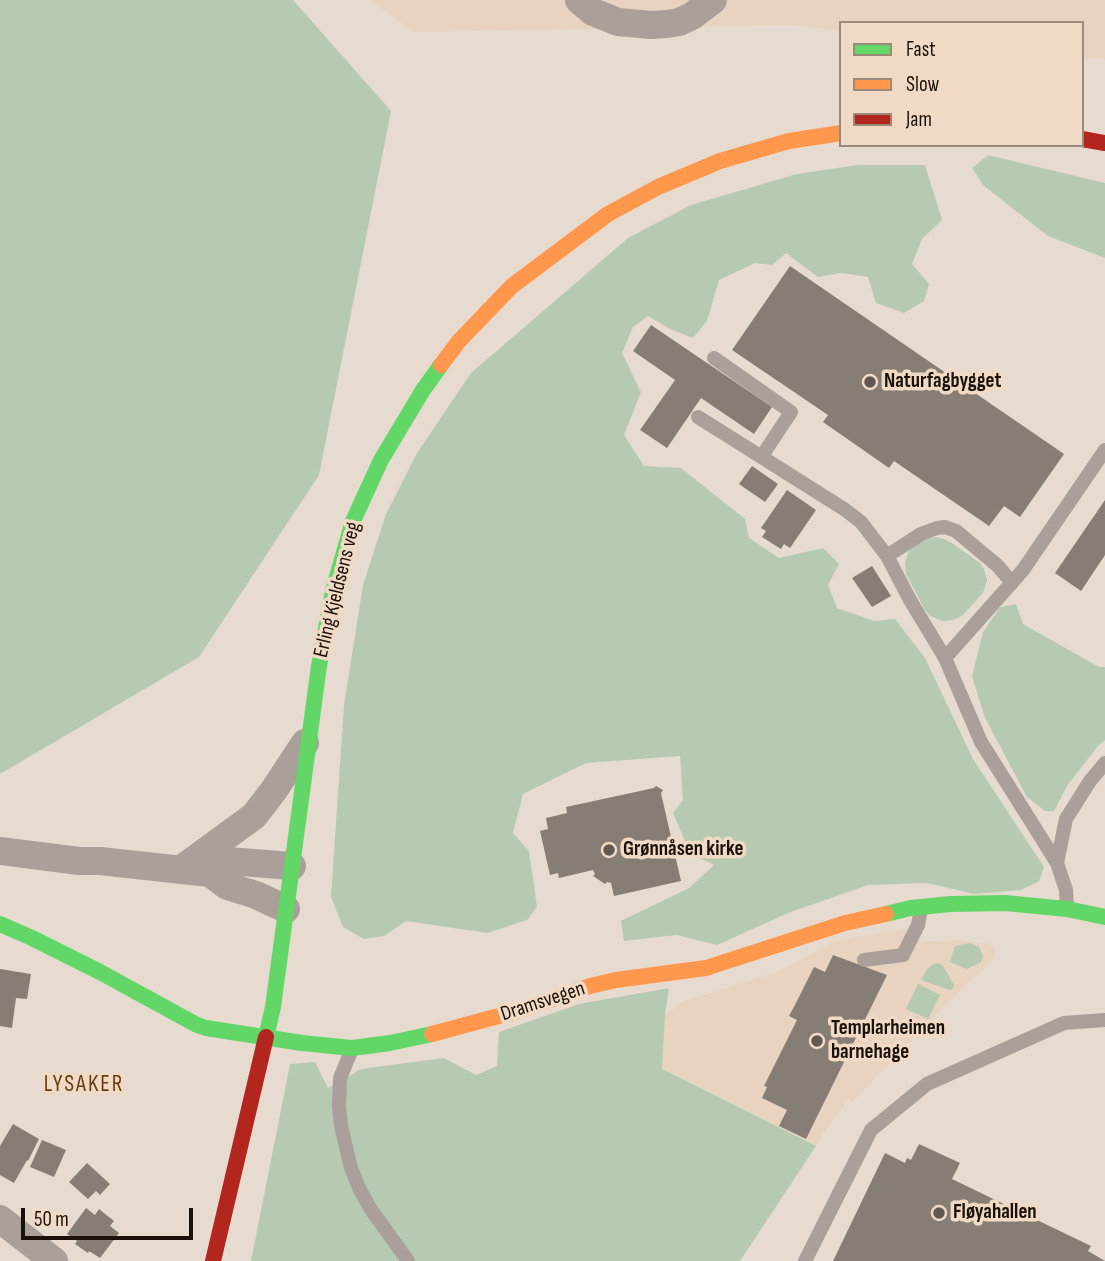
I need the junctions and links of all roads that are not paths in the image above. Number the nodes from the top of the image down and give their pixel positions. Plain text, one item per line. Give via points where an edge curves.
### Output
1 (579, 0) edge
2 (713, 0) edge
3 (839, 133) edge
4 (1084, 139) edge
5 (1105, 143) edge
6 (714, 358) dead end
7 (698, 416) dead end
8 (1105, 450) edge
9 (762, 456) junction
10 (887, 556) junction
11 (1012, 583) junction
12 (945, 659) junction
13 (309, 738) junction
14 (1105, 763) edge
15 (0, 851) edge
16 (1057, 863) junction
17 (292, 866) junction
18 (180, 870) junction
19 (210, 873) junction
20 (921, 907) junction
21 (286, 909) junction
22 (1067, 909) junction
23 (1105, 917) edge
24 (0, 924) edge
25 (864, 960) dead end
26 (1105, 1020) edge
27 (352, 1048) junction
28 (0, 1219) edge
29 (54, 1261) edge
30 (213, 1261) edge
31 (408, 1261) edge
32 (805, 1261) edge

1 - 2 street via 593,12 618,22 650,25 680,22
3 - 13 main road, Erling Kjeldsens veg via 720,161 608,214 512,286 458,341 381,460 353,521 333,591
4 - 5 main road
6 - 9 lane via 791,412
7 - 9 lane
8 - 11 lane
9 - 10 lane via 861,522
10 - 11 lane via 921,534 945,527 998,566
10 - 12 lane
11 - 12 lane
12 - 16 lane via 981,742
13 - 17 main road, Erling Kjeldsens veg
13 - 18 street via 254,816
14 - 16 lane via 1066,819
15 - 18 street
16 - 22 lane
17 - 19 street via 228,861
17 - 21 main road, Erling Kjeldsens veg
18 - 19 street
19 - 21 street via 227,886
20 - 22 main road, Dramsvegen via 1004,904
20 - 25 lane via 918,925 902,956
20 - 27 main road, Dramsvegen via 845,923 706,968 603,983 449,1030
21 - 30 main road, Erling Kjeldsens veg via 273,1007
22 - 23 main road, Dramsvegen
24 - 27 main road, Dramsvegen via 197,1025
26 - 32 lane via 1064,1023 927,1084 871,1130
27 - 31 lane via 340,1078 339,1097 351,1168 370,1208
28 - 29 street

